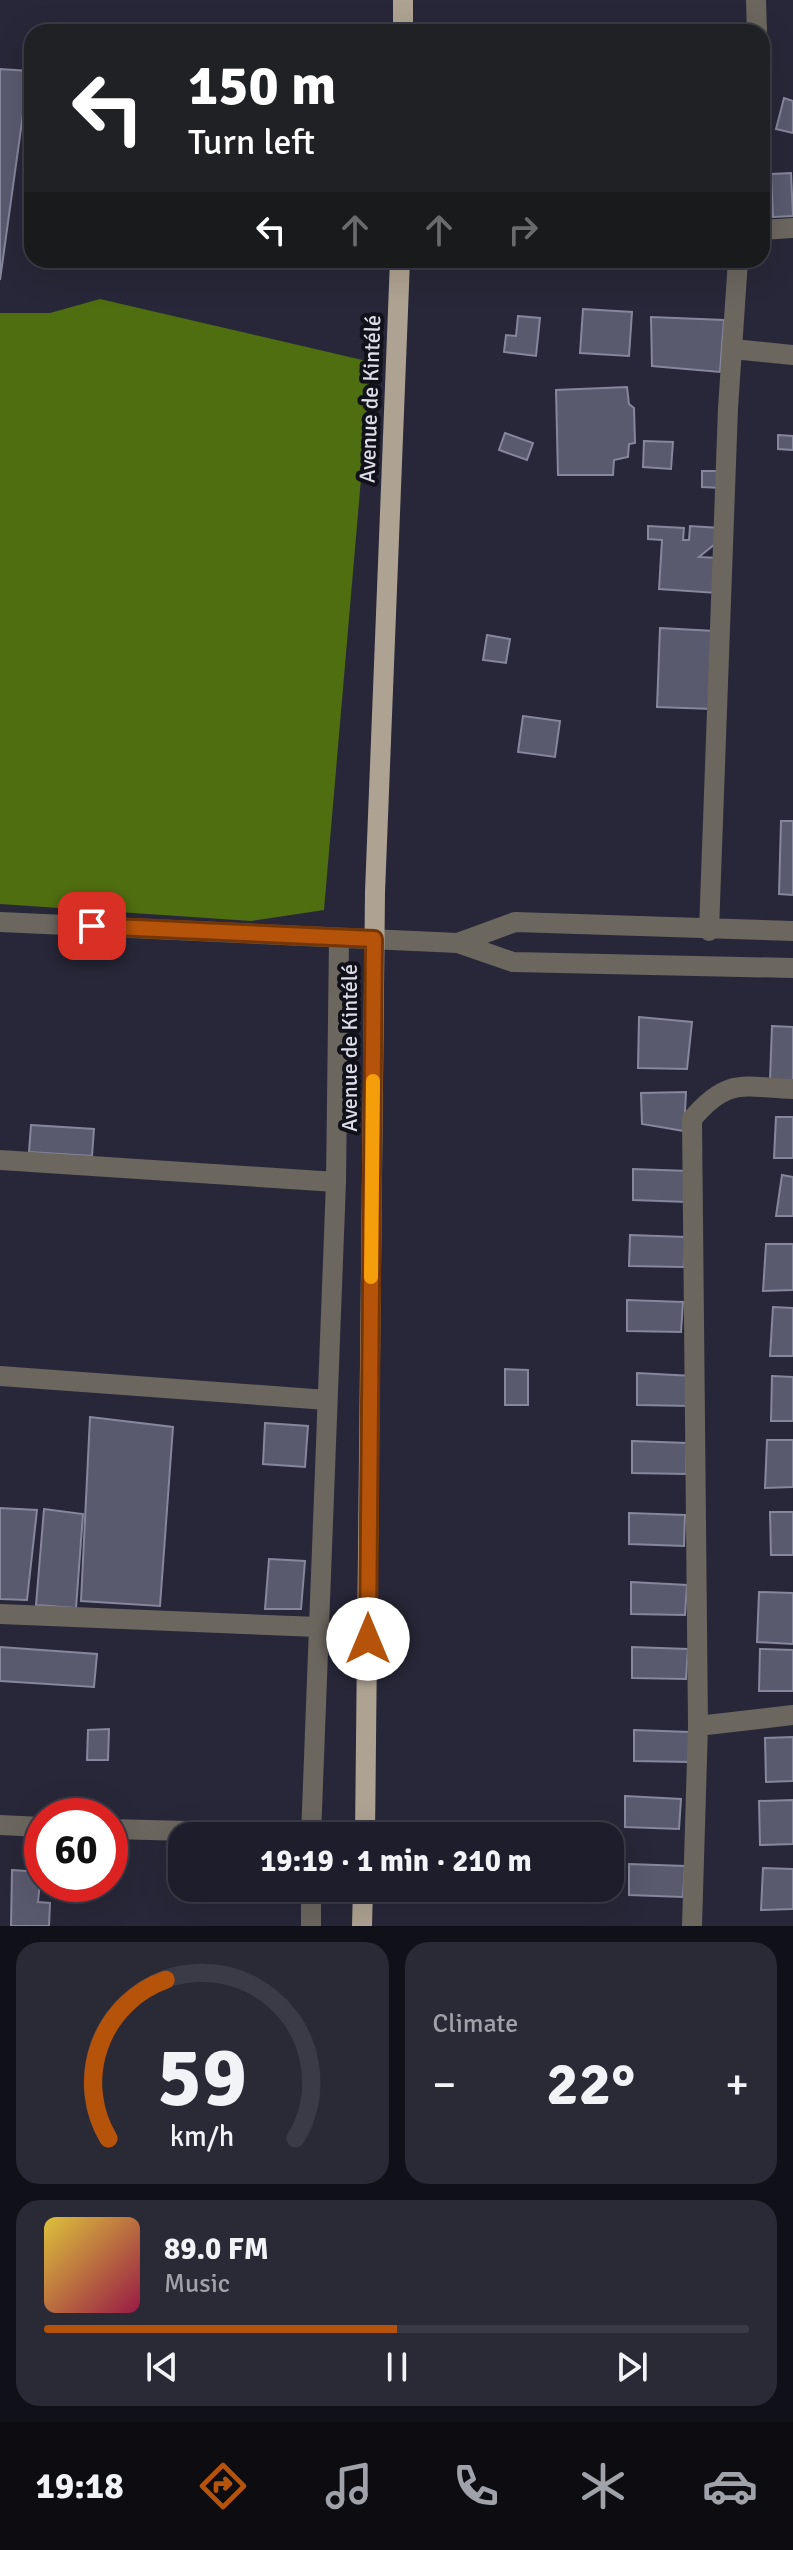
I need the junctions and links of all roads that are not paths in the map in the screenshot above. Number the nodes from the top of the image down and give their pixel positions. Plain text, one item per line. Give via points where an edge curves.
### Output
1 (403, 0) edge
2 (756, 0) edge
3 (403, 24) edge
4 (757, 24) edge
5 (793, 228) edge
6 (770, 229) edge
7 (400, 268) edge
8 (738, 268) edge
9 (733, 349) junction
10 (793, 355) edge
11 (0, 922) edge
12 (709, 931) junction
13 (793, 931) edge
14 (339, 939) junction
15 (374, 939) junction
16 (458, 943) junction
17 (793, 968) edge
18 (793, 1089) edge
19 (0, 1160) edge
20 (336, 1182) junction
21 (0, 1376) edge
22 (327, 1400) junction
23 (0, 1614) edge
24 (318, 1627) junction
25 (793, 1715) edge
26 (698, 1726) junction
27 (311, 1822) edge
28 (365, 1822) edge
29 (0, 1825) edge
30 (24, 1826) edge
31 (128, 1830) edge
32 (168, 1831) edge
33 (311, 1902) edge
34 (363, 1902) edge
35 (311, 1926) edge
36 (362, 1926) edge
37 (692, 1926) edge

1 - 3 main road
2 - 4 street
5 - 6 street
7 - 15 main road, Avenue de Kintélé
8 - 9 street
9 - 10 street
9 - 12 street
11 - 14 street
12 - 13 street
12 - 16 street via 515,922
14 - 15 street
14 - 20 street
15 - 16 street
15 - 28 main road, Avenue de Kintélé
16 - 17 street via 513,962
18 - 26 street via 731,1087 711,1097 692,1119
19 - 20 street
20 - 22 street
21 - 22 street
22 - 24 street
23 - 24 street
24 - 27 street
25 - 26 street
26 - 37 street
29 - 30 street
31 - 32 street
33 - 35 street
34 - 36 main road

